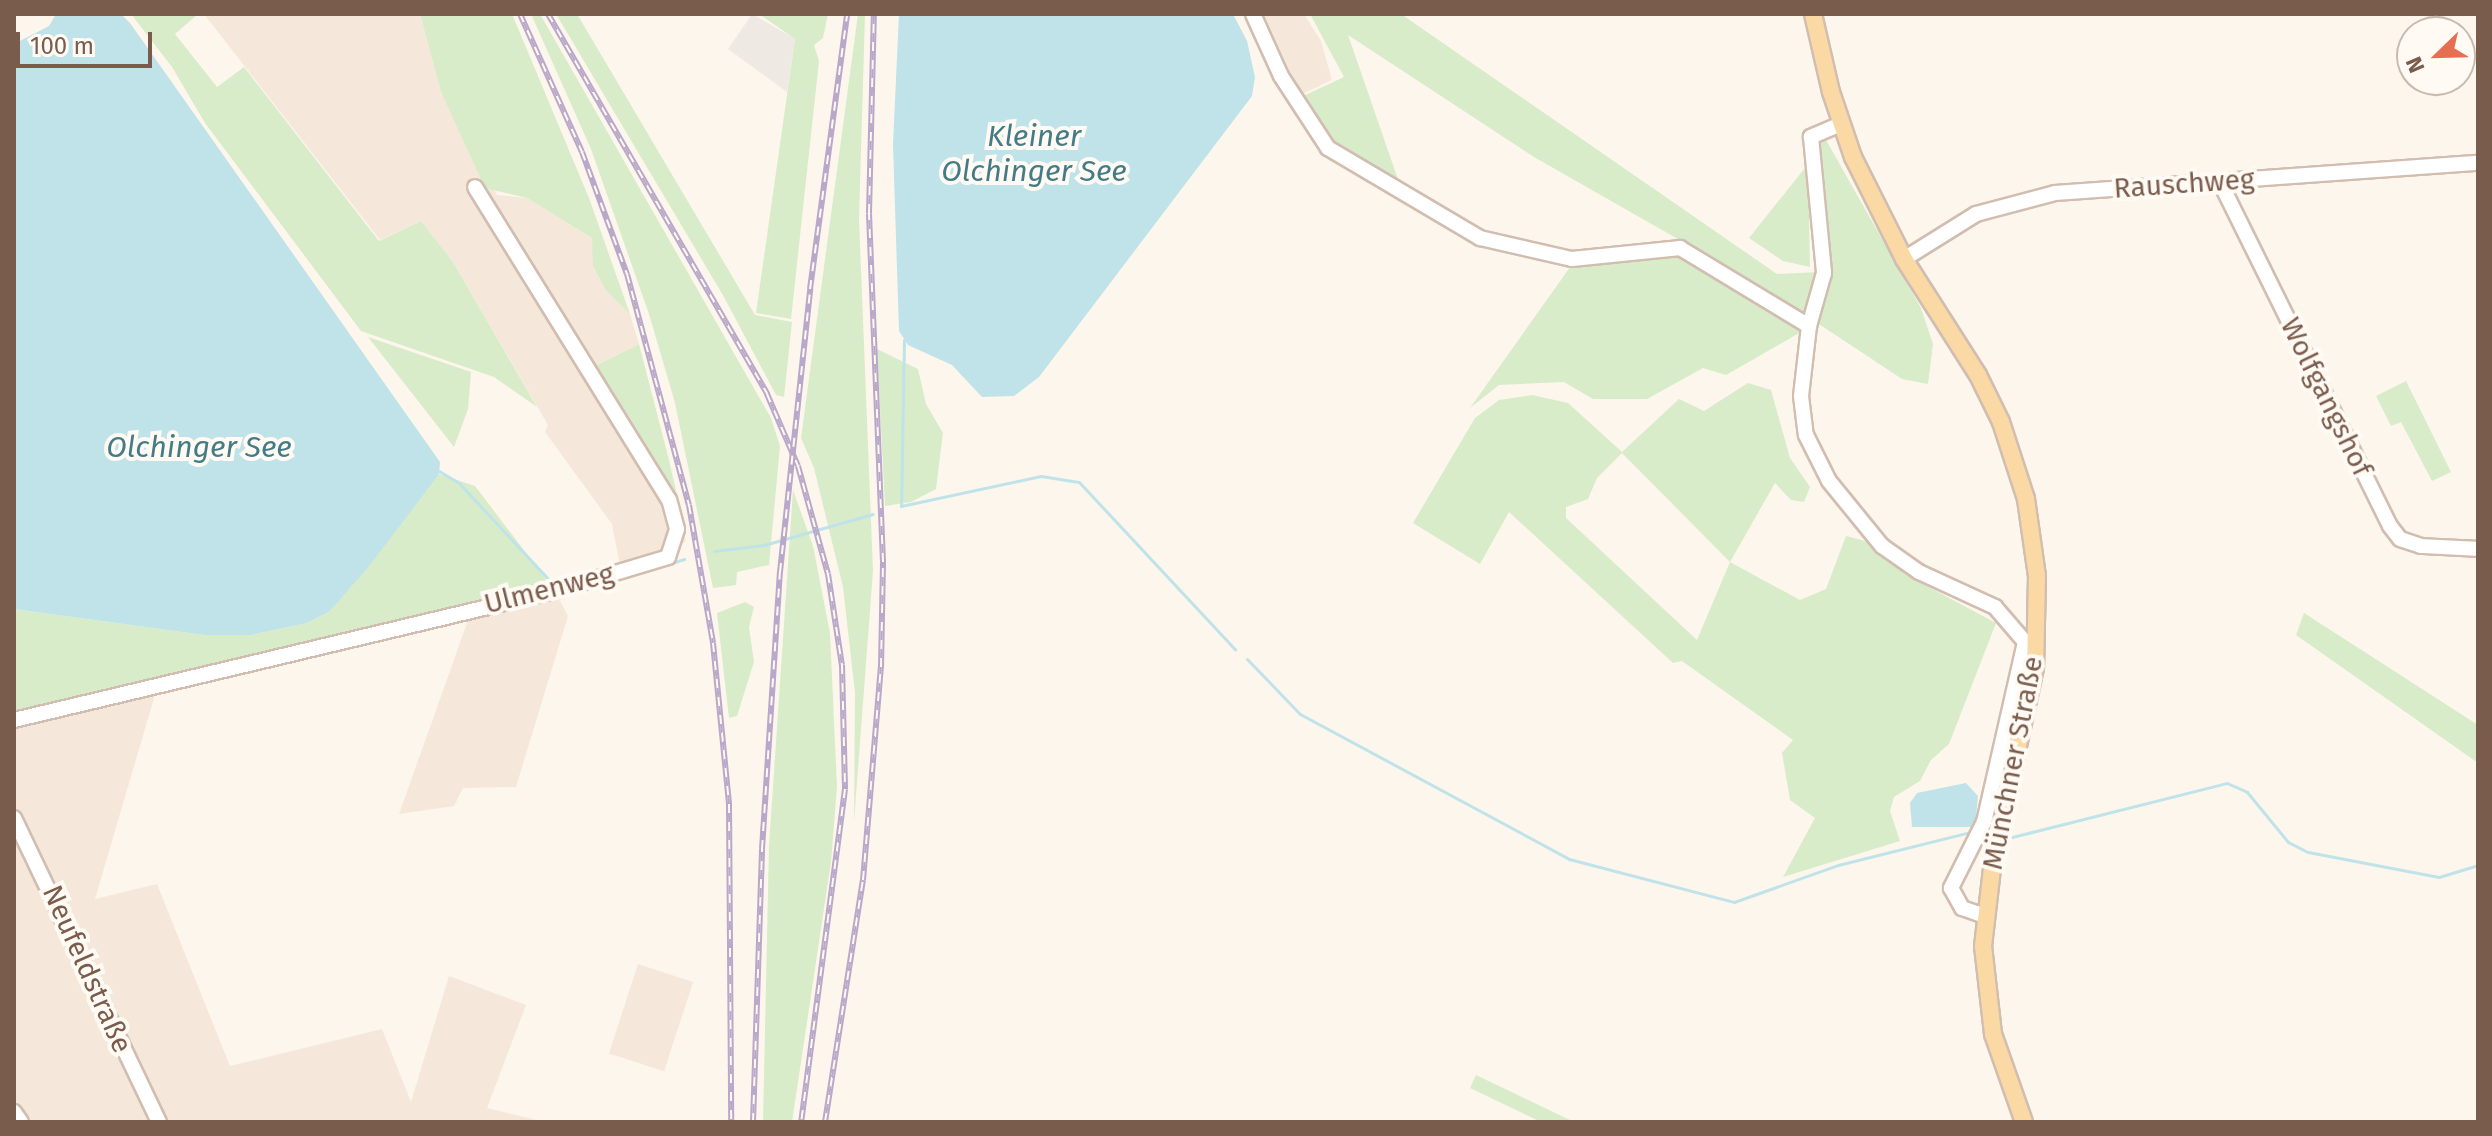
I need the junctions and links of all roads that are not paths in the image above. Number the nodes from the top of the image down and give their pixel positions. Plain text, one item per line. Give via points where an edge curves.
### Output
1 (1253, 14) edge
2 (1813, 14) edge
3 (1841, 124) junction
4 (2478, 163) edge
5 (2220, 182) junction
6 (475, 187) dead end
7 (1904, 259) junction
8 (1809, 326) junction
9 (2478, 549) edge
10 (14, 720) edge
11 (14, 818) edge
12 (1985, 916) junction
13 (14, 1112) edge
14 (21, 1122) edge
15 (159, 1122) edge
16 (2024, 1122) edge

1 - 8 street via 1281,76 1328,148 1480,238 1572,259 1680,248
2 - 3 main road, Münchner Straße
3 - 7 main road, Münchner Straße
3 - 8 street via 1811,137 1824,273
4 - 5 street, Rauschweg
5 - 7 street, Rauschweg via 2055,193 2012,203 1976,214
5 - 9 street, Wolfgangshof via 2390,526 2400,539 2421,546
6 - 10 street, Ulmenweg via 669,500 677,529 668,557 555,591
7 - 12 main road, Münchner Straße via 2001,422 2034,543 2035,668
8 - 12 street via 1802,412 1806,435 1829,481 1882,546 1919,572 1995,607 2025,642 1984,822 1951,888 1962,908
11 - 15 street, Neufeldstraße
12 - 16 main road, Münchner Straße via 1987,1004 2001,1066
13 - 14 street

